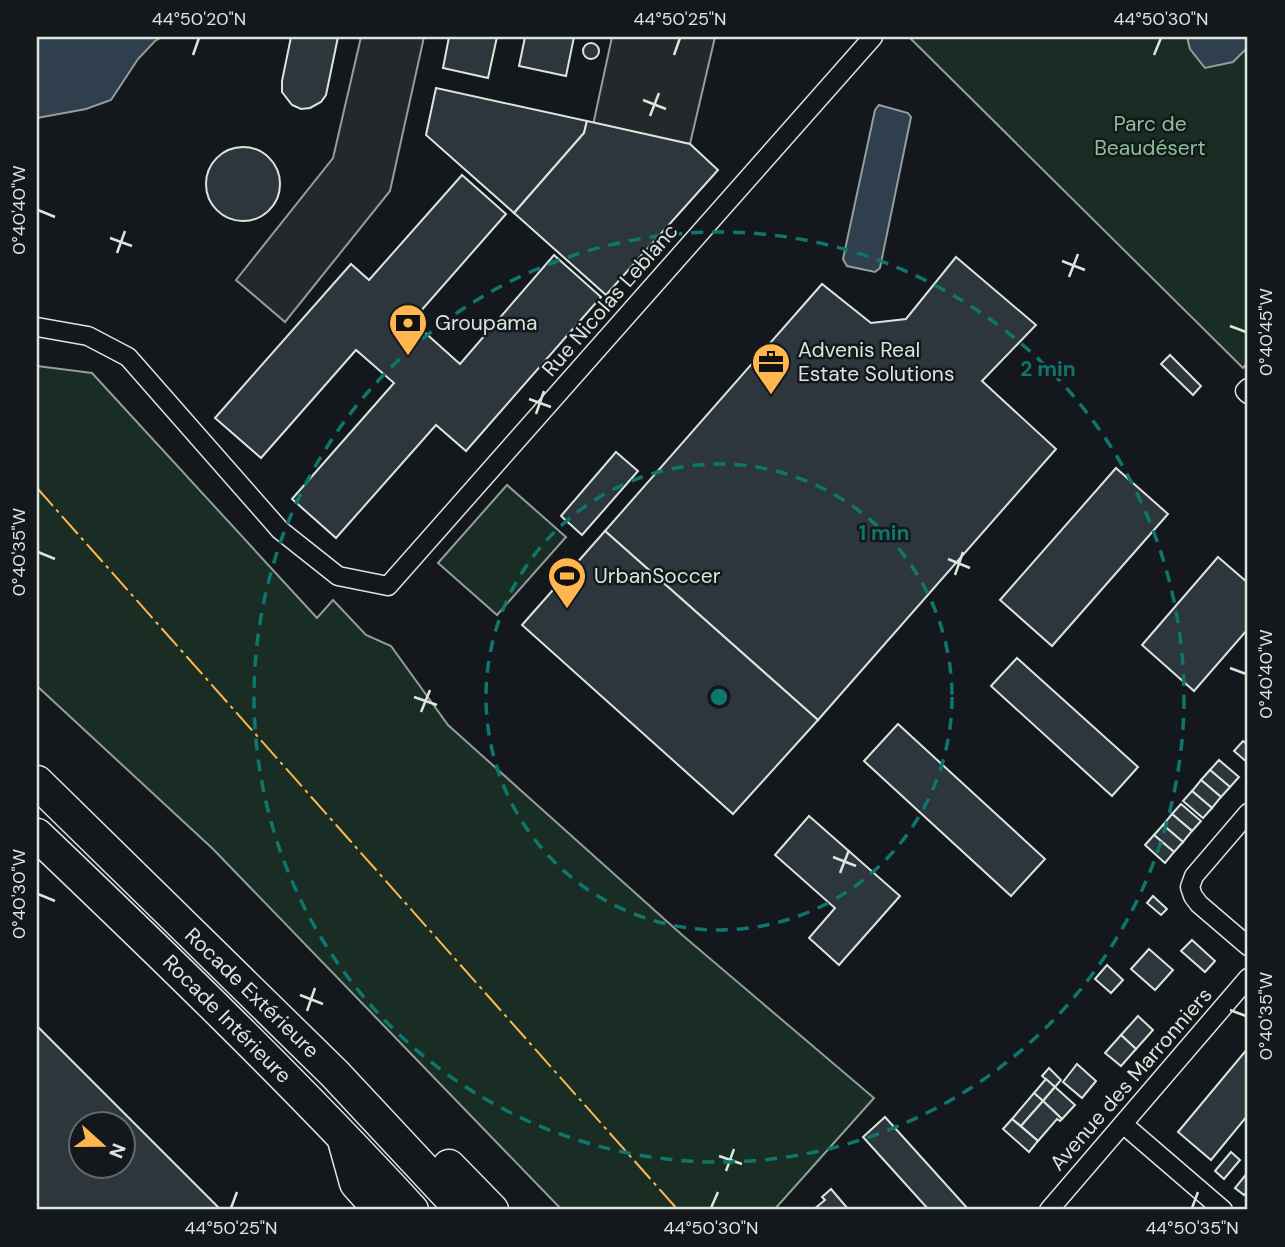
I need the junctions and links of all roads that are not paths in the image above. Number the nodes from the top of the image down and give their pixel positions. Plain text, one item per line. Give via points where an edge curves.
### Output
1 (873, 37) edge
2 (37, 327) edge
3 (37, 782) edge
4 (1248, 813) edge
5 (37, 835) edge
6 (1248, 946) edge
7 (1248, 978) edge
8 (335, 1074) junction
9 (1123, 1124) junction
10 (343, 1135) junction
11 (380, 1210) edge
12 (412, 1210) edge
13 (461, 1210) edge
14 (492, 1210) edge
15 (1049, 1210) edge
16 (1223, 1210) edge

1 - 2 street, Rue Nicolas Leblanc via 388,586 338,576 280,530 128,357 88,336
3 - 8 highway, Rocade Extérieure
4 - 6 street via 1194,876 1190,887 1199,904
5 - 10 highway, Rocade Intérieure
7 - 9 street, Avenue des Marronniers
8 - 13 highway, Rocade Extérieure
8 - 14 highway via 391,1104
9 - 15 street, Avenue des Marronniers
9 - 16 street
10 - 11 highway via 356,1183
10 - 12 highway, Rocade Intérieure

